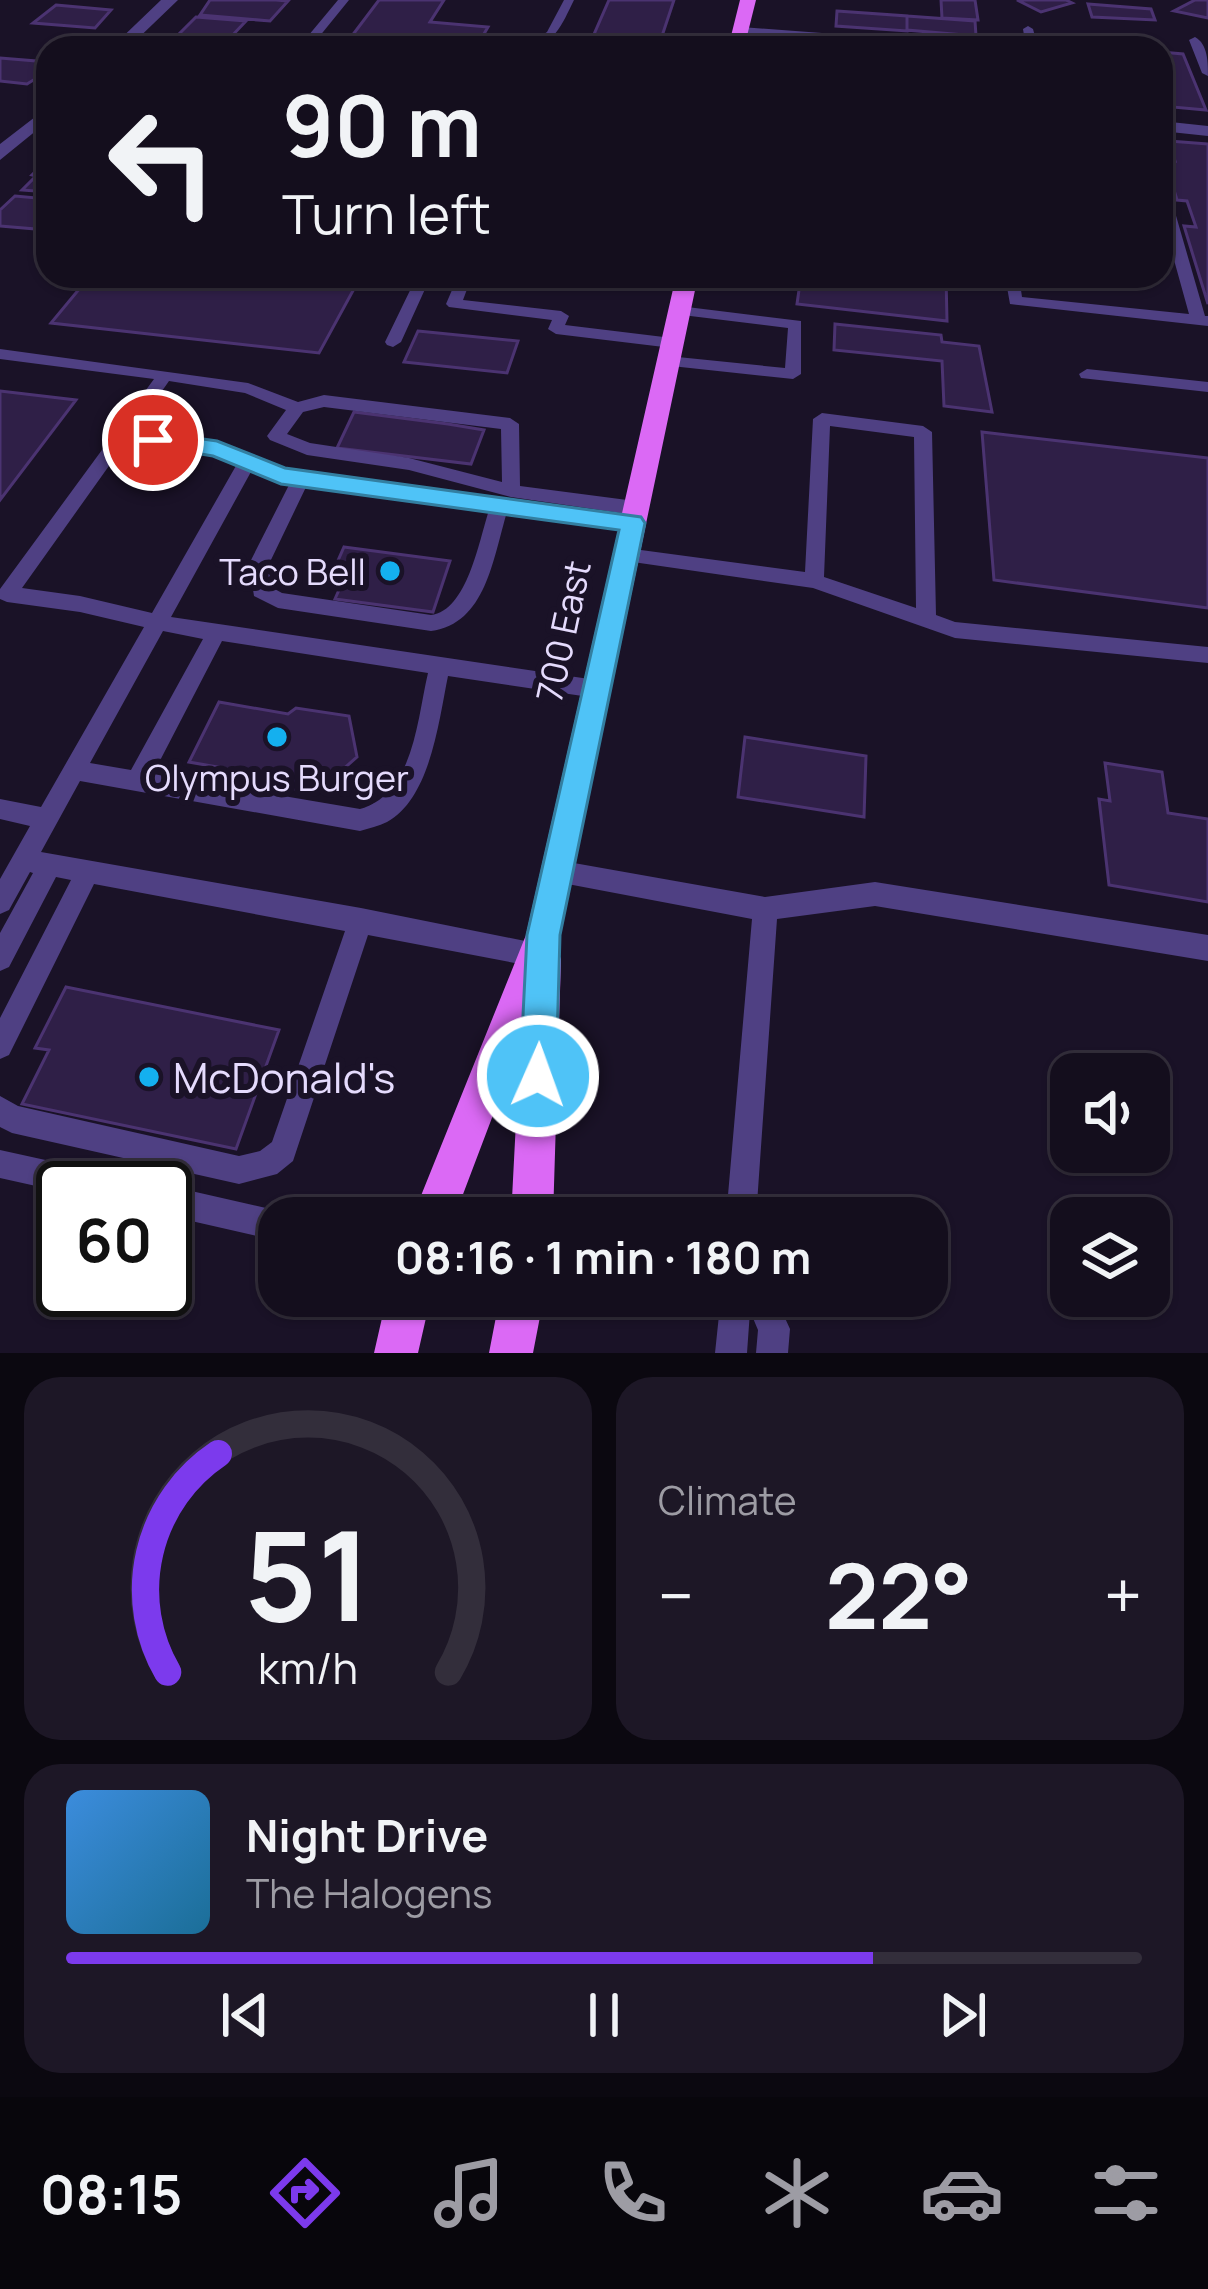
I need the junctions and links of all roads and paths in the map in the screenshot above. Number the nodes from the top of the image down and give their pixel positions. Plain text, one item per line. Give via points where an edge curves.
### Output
1 (170, 0) edge
2 (344, 0) edge
3 (568, 0) edge
4 (748, 0) edge
5 (1028, 29) dead end
6 (132, 36) edge
7 (314, 36) edge
8 (549, 36) edge
9 (740, 36) edge
10 (1029, 36) edge
11 (1195, 40) dead end
12 (1208, 73) edge
13 (36, 122) edge
14 (1173, 127) edge
15 (1208, 131) edge
16 (0, 154) edge
17 (1173, 229) edge
18 (418, 288) edge
19 (460, 288) edge
20 (1013, 288) edge
21 (684, 290) edge
22 (1203, 321) edge
23 (393, 342) dead end
24 (670, 352) junction
25 (0, 354) edge
26 (1087, 374) dead end
27 (165, 375) junction
28 (1208, 387) edge
29 (297, 408) junction
30 (122, 435) junction
31 (248, 461) junction
32 (301, 478) junction
33 (506, 498) junction
34 (634, 516) junction
35 (626, 555) junction
36 (814, 581) junction
37 (3, 599) edge
38 (926, 620) junction
39 (156, 622) junction
40 (216, 633) junction
41 (1208, 655) edge
42 (440, 666) junction
43 (596, 689) junction
44 (74, 770) junction
45 (137, 781) junction
46 (0, 809) edge
47 (46, 819) junction
48 (23, 860) junction
49 (50, 865) junction
50 (557, 871) junction
51 (88, 872) junction
52 (0, 902) edge
53 (765, 909) junction
54 (361, 920) junction
55 (540, 945) junction
56 (1208, 948) edge
57 (0, 958) edge
58 (0, 1046) edge
59 (0, 1111) edge
60 (0, 1164) edge
61 (36, 1172) edge
62 (442, 1197) edge
63 (533, 1197) edge
64 (743, 1197) edge
65 (192, 1206) edge
66 (258, 1221) edge
67 (404, 1317) edge
68 (517, 1317) edge
69 (734, 1317) edge
70 (768, 1317) edge
71 (396, 1353) edge
72 (511, 1353) edge
73 (731, 1353) edge
74 (772, 1353) edge

1 - 6 street
2 - 7 lane
3 - 8 lane
4 - 9 main road
5 - 10 lane
11 - 12 lane
13 - 16 street
14 - 15 street
17 - 22 lane
18 - 23 lane
19 - 24 lane via 454,304 560,316 556,329
20 - 22 lane via 1015,301
21 - 24 main road, 700 East
21 - 24 lane via 796,324 793,374
24 - 34 main road, 700 East
25 - 27 lane
26 - 28 lane
27 - 29 lane via 248,388
27 - 30 lane
29 - 33 lane via 276,436 308,449 409,464
29 - 33 lane via 324,401 510,424
30 - 31 lane via 217,448
30 - 37 lane
31 - 32 lane
31 - 39 lane
32 - 33 lane
32 - 33 lane via 259,564 262,592 431,623 448,621 470,598
33 - 34 lane
34 - 35 main road, 700 East
35 - 36 lane
35 - 43 main road, 700 East
36 - 38 lane
36 - 38 lane via 822,419 923,432
37 - 39 lane via 80,604
38 - 41 lane via 955,630
39 - 40 lane
39 - 44 lane
40 - 42 lane
40 - 45 lane
42 - 43 lane
42 - 45 lane via 406,790 377,818
43 - 50 main road, 700 East
44 - 45 lane
44 - 47 lane
46 - 47 lane
47 - 48 lane
48 - 49 lane
48 - 52 lane
49 - 51 lane
49 - 57 lane
50 - 53 lane
50 - 55 main road, 700 East
51 - 54 lane
51 - 58 lane
53 - 56 lane via 875,894
53 - 64 lane
54 - 55 lane
54 - 59 lane via 296,1118 283,1151 267,1164 239,1170
55 - 62 main road, 700 East
55 - 63 main road, 700 East
60 - 61 lane
65 - 66 lane
67 - 71 main road
68 - 72 main road
69 - 73 lane
70 - 74 lane

